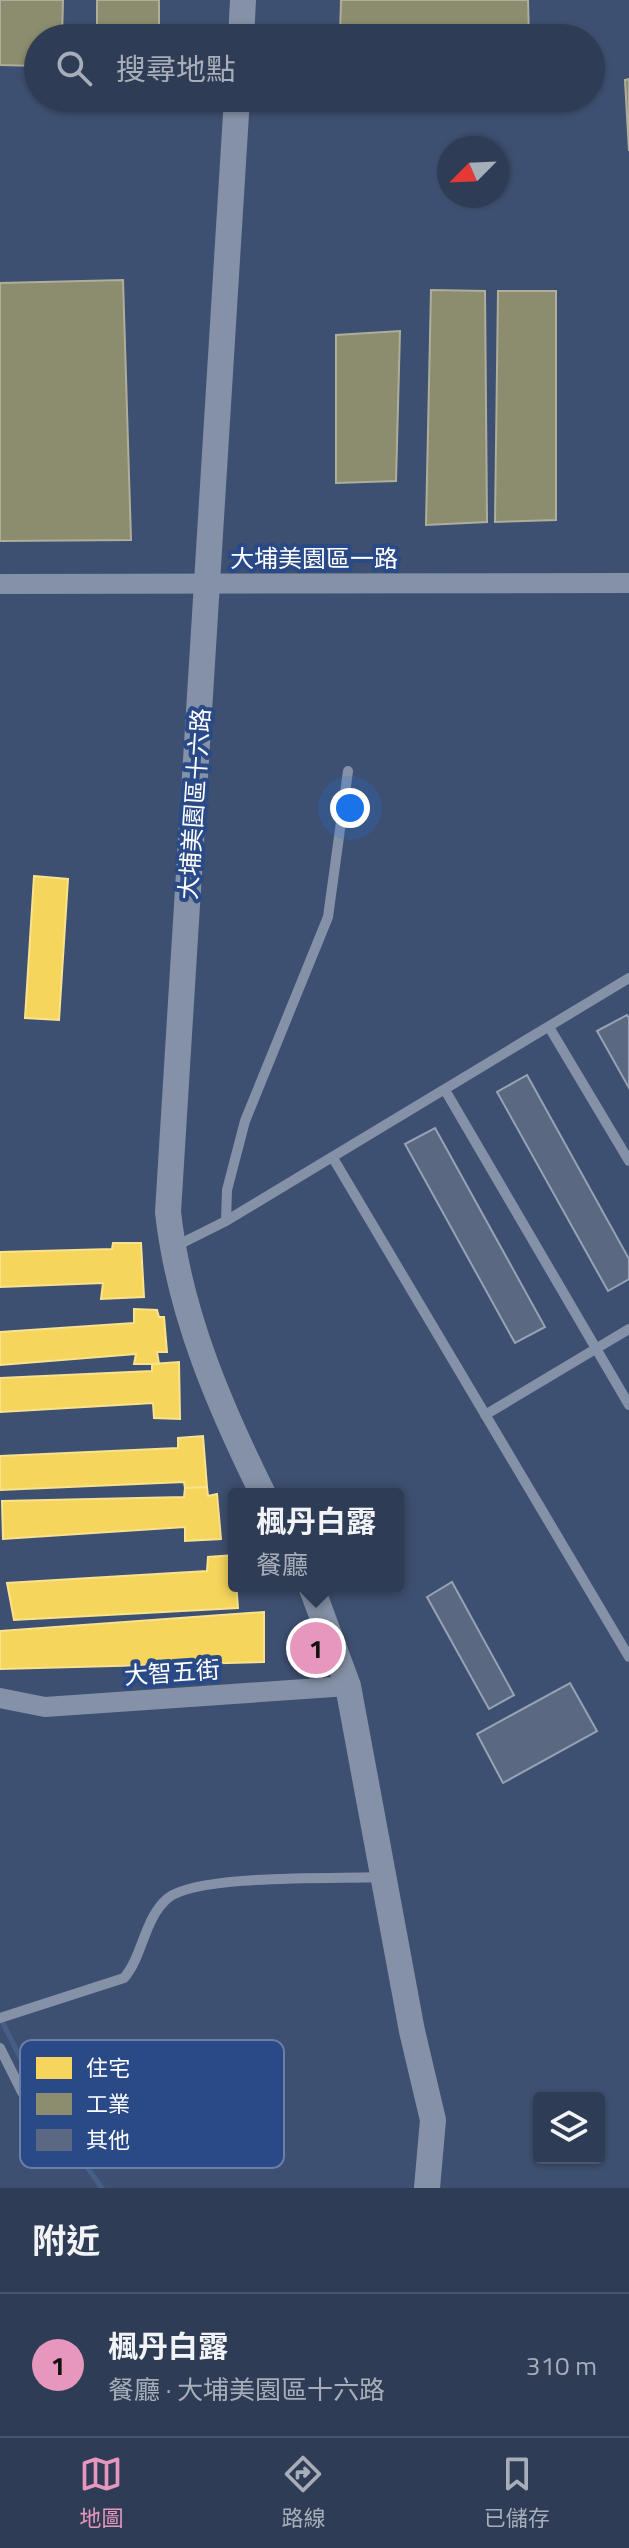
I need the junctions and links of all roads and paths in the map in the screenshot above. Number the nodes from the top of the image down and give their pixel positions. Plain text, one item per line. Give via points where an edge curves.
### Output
1 (243, 0) edge
2 (242, 24) edge
3 (236, 112) edge
4 (629, 583) edge
5 (0, 584) edge
6 (209, 586) junction
7 (348, 771) dead end
8 (629, 978) edge
9 (549, 1027) junction
10 (445, 1090) junction
11 (333, 1158) junction
12 (629, 1161) edge
13 (226, 1221) junction
14 (172, 1248) junction
15 (629, 1329) edge
16 (596, 1349) junction
17 (629, 1405) edge
18 (485, 1415) junction
19 (260, 1488) edge
20 (313, 1592) edge
21 (629, 1657) edge
22 (348, 1686) junction
23 (0, 1698) edge
24 (383, 1877) junction
25 (0, 2018) edge
26 (0, 2048) edge
27 (20, 2088) edge
28 (427, 2188) edge

1 - 2 street
3 - 6 street, 大埔美園區十六路
4 - 6 street, 大埔美園區一路
5 - 6 street, 大埔美園區一路
6 - 14 street, 大埔美園區十六路 via 168,1212
7 - 13 lane via 328,917 245,1121 227,1190
8 - 9 lane
9 - 10 lane
9 - 12 lane
10 - 11 lane
10 - 16 lane
11 - 13 lane
11 - 18 lane
13 - 14 lane
14 - 19 street, 大埔美園區十六路 via 184,1301 227,1421
15 - 16 lane
16 - 17 lane
16 - 18 lane
18 - 21 lane
20 - 22 street
22 - 23 street, 大智五街 via 45,1707
22 - 24 street
24 - 25 lane via 202,1884 169,1897 124,1978
24 - 28 street via 433,2120
26 - 27 lane

